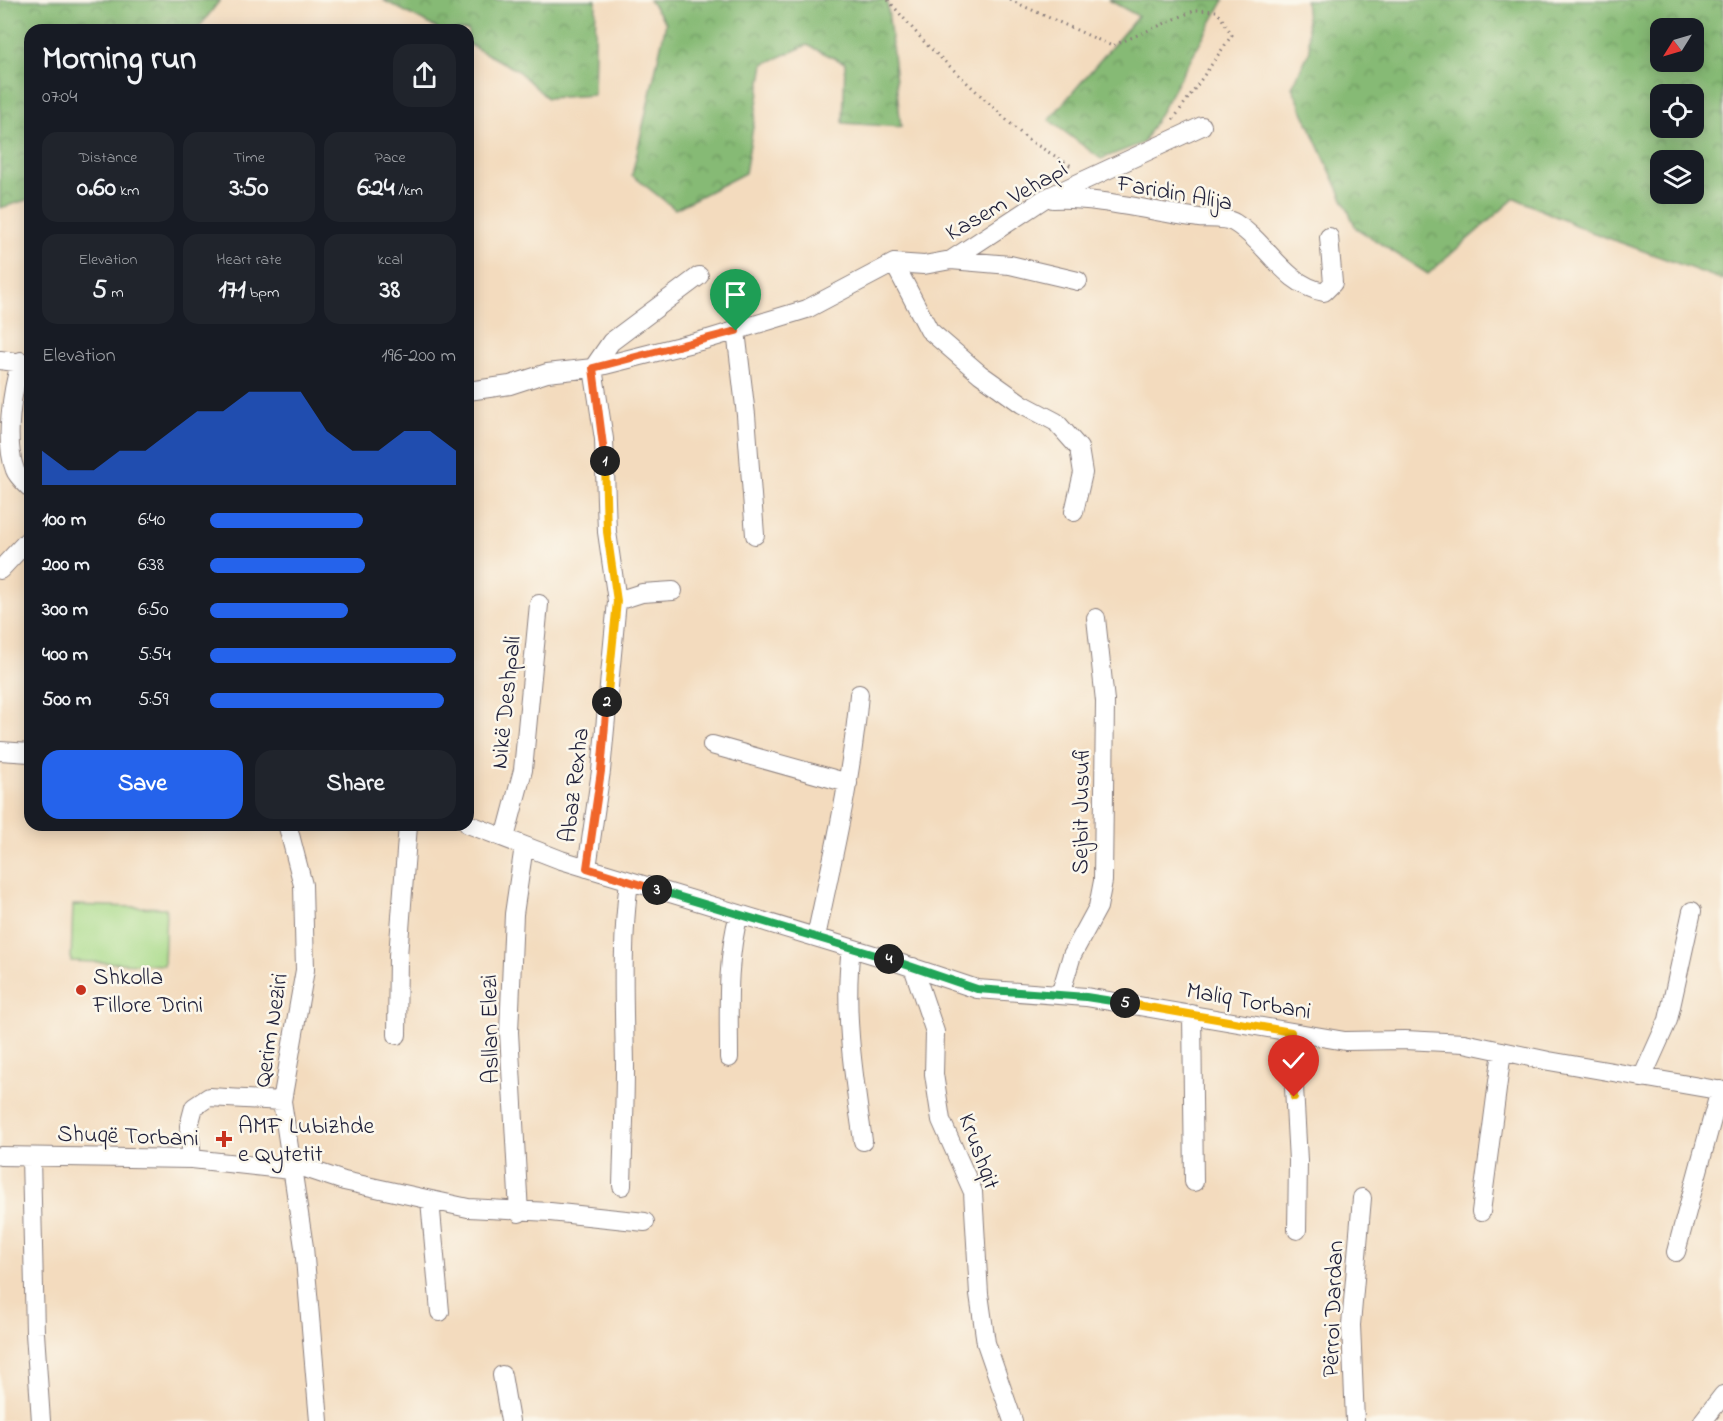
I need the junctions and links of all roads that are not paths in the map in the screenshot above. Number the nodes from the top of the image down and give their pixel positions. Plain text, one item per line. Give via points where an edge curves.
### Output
1 (1202, 126) dead end
2 (1044, 199) junction
3 (1329, 237) dead end
4 (951, 260) junction
5 (894, 264) junction
6 (699, 276) dead end
7 (1078, 281) dead end
8 (736, 331) junction
9 (0, 360) edge
10 (24, 363) edge
11 (24, 365) edge
12 (593, 368) junction
13 (474, 390) edge
14 (24, 481) edge
15 (1074, 512) dead end
16 (754, 535) dead end
17 (24, 544) edge
18 (0, 570) edge
19 (673, 591) dead end
20 (617, 601) junction
21 (539, 604) dead end
22 (1096, 618) dead end
23 (859, 694) dead end
24 (712, 745) dead end
25 (0, 751) edge
26 (24, 753) edge
27 (848, 783) junction
28 (474, 826) edge
29 (289, 831) edge
30 (408, 831) edge
31 (505, 838) junction
32 (524, 846) junction
33 (587, 868) junction
34 (629, 881) junction
35 (1692, 911) dead end
36 (739, 914) junction
37 (816, 937) junction
38 (851, 948) junction
39 (913, 967) junction
40 (1060, 994) junction
41 (1192, 1014) junction
42 (1291, 1032) junction
43 (397, 1035) dead end
44 (1502, 1051) junction
45 (729, 1058) dead end
46 (1642, 1078) junction
47 (1722, 1091) edge
48 (282, 1101) junction
49 (863, 1141) dead end
50 (0, 1156) edge
51 (31, 1156) junction
52 (192, 1159) junction
53 (290, 1167) junction
54 (1194, 1182) dead end
55 (622, 1186) dead end
56 (1362, 1198) dead end
57 (430, 1200) junction
58 (1481, 1212) dead end
59 (519, 1213) junction
60 (645, 1222) dead end
61 (1298, 1230) dead end
62 (1676, 1252) dead end
63 (440, 1312) dead end
64 (502, 1375) dead end
65 (1723, 1395) edge
66 (41, 1421) edge
67 (320, 1421) edge
68 (510, 1421) edge
69 (1013, 1421) edge
70 (1354, 1421) edge
71 (1703, 1421) edge

1 - 2 street, Kasem Vehapi
2 - 3 street, Faridin Alija via 1077,198 1233,221 1288,274 1308,289 1324,292 1333,282
2 - 4 street, Kasem Vehapi
4 - 5 street, Kasem Vehapi via 924,265
4 - 7 street via 1010,265
5 - 8 street, Kasem Vehapi via 807,309
5 - 15 street via 929,330 997,386 1056,422 1079,448 1083,473
6 - 12 street via 611,342
8 - 12 street, Kasem Vehapi
8 - 16 street
9 - 10 street
11 - 14 street via 13,388 11,438 15,471
12 - 13 street, Kasem Vehapi via 547,373 510,385
12 - 20 street, Abaz Rexha via 604,439 607,532
17 - 18 street
19 - 20 street via 642,593
20 - 33 street, Abaz Rexha via 601,771
21 - 31 street, Nikë Deshpali via 523,770
22 - 40 street, Sejbit Jusufi via 1105,701 1103,881 1098,907 1072,955
23 - 27 street
24 - 27 street
25 - 26 street
27 - 37 street
28 - 31 street, Maliq Torbani
29 - 48 street, Qerim Neziri via 303,885 304,970
30 - 43 street via 398,956
31 - 32 street, Maliq Torbani
32 - 33 street, Maliq Torbani
32 - 59 street, Asllan Elezi via 514,914 509,1032
33 - 34 street, Maliq Torbani
34 - 36 street, Maliq Torbani
34 - 55 street via 624,921
35 - 46 street via 1668,1020
36 - 37 street, Maliq Torbani
36 - 45 street via 732,940 729,982
37 - 38 street, Maliq Torbani
38 - 39 street, Maliq Torbani
38 - 49 street via 848,970 853,1075
39 - 40 street, Maliq Torbani via 977,989
39 - 69 street, Krushqit via 935,1032 934,1074 941,1120 973,1192 986,1343
40 - 41 street, Maliq Torbani
41 - 42 street, Maliq Torbani
41 - 54 street
42 - 44 street, Maliq Torbani via 1345,1041 1464,1043
42 - 61 street
44 - 46 street, Maliq Torbani
44 - 58 street
46 - 47 street, Maliq Torbani
47 - 62 street, Maliq Torbani
48 - 52 street via 209,1097 194,1107 189,1126
48 - 53 street, Qerim Neziri
50 - 51 street, Shuqë Torbani
51 - 52 street, Shuqë Torbani
51 - 66 street via 34,1333
52 - 53 street, Shuqë Torbani
53 - 57 street
53 - 67 street, Qerim Neziri via 304,1247
56 - 70 street, Përroi Dardan via 1351,1325
57 - 59 street
57 - 63 street
59 - 60 street via 550,1212
64 - 68 street
65 - 71 street

